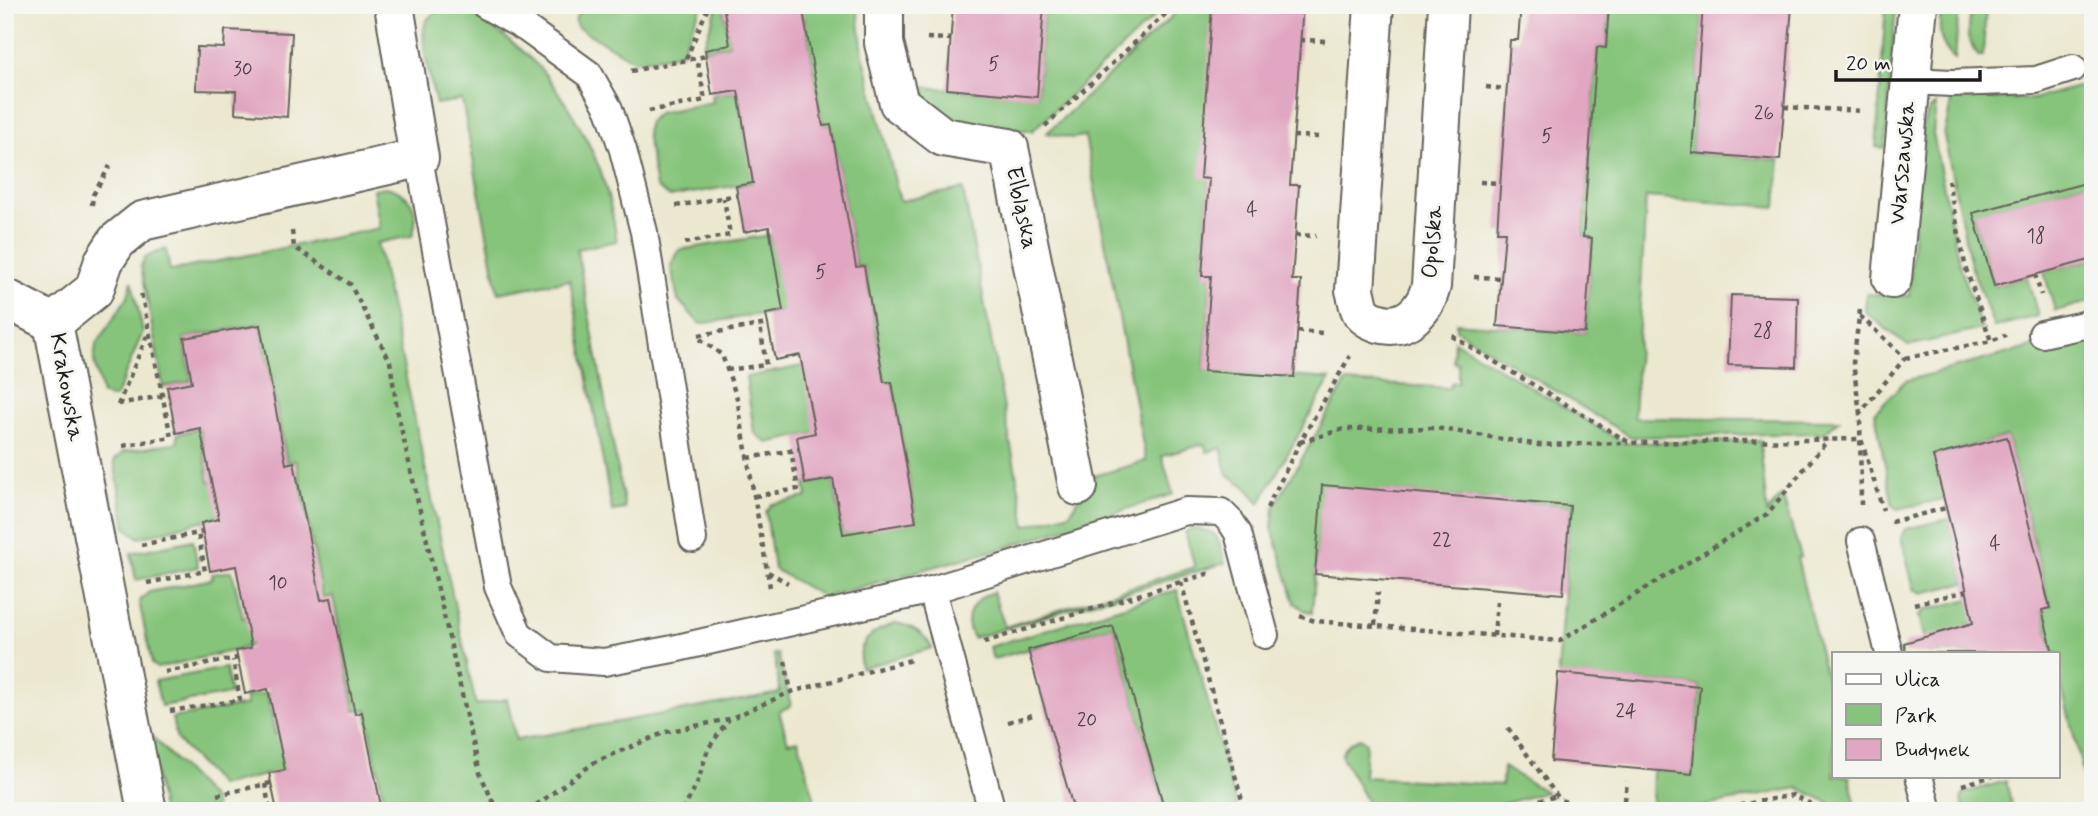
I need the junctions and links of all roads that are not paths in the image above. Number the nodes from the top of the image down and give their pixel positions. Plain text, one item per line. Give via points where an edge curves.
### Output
1 (394, 5) edge
2 (485, 5) edge
3 (884, 5) edge
4 (1374, 5) edge
5 (1448, 5) edge
6 (1918, 5) edge
7 (2073, 68) dead end
8 (1910, 81) junction
9 (419, 158) junction
10 (1892, 279) dead end
11 (5, 298) edge
12 (53, 323) junction
13 (2093, 323) edge
14 (2042, 334) road end
15 (1078, 486) dead end
16 (694, 539) dead end
17 (1861, 541) road end
18 (932, 590) junction
19 (1265, 635) dead end
20 (1889, 652) edge
21 (1920, 778) edge
22 (148, 811) edge
23 (992, 811) edge
24 (1928, 811) edge

1 - 9 street
2 - 16 lane via 589,74 609,109 644,232
3 - 15 street, Elbląska via 884,43 899,103 943,137 1009,148
4 - 5 street, Opolska via 1356,290 1361,312 1387,325 1402,324 1416,314 1427,301 1431,286
6 - 8 street, Warszawska
7 - 8 lane via 2036,80
8 - 10 street, Warszawska
9 - 12 street, Krakowska via 142,221 117,242 104,261 94,290
9 - 18 lane via 498,587 519,634 551,658 604,662
11 - 12 street
12 - 22 street, Krakowska
13 - 14 lane
17 - 20 lane
18 - 19 lane via 1186,511 1221,512 1238,533
18 - 23 lane
21 - 24 lane

